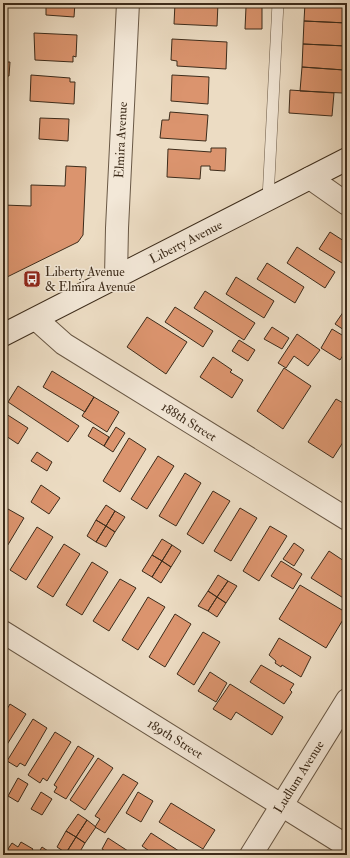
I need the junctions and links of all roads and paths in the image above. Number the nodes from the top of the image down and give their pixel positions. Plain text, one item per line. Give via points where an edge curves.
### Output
1 (128, 3) edge
2 (278, 3) edge
3 (347, 159) edge
4 (310, 178) junction
5 (268, 199) junction
6 (347, 204) edge
7 (116, 277) junction
8 (36, 319) junction
9 (3, 335) edge
10 (347, 519) edge
11 (3, 632) edge
12 (347, 700) edge
13 (282, 805) junction
14 (347, 846) edge
15 (250, 855) edge

1 - 7 street, Elmira Avenue
2 - 5 lane
3 - 4 street, Liberty Avenue
4 - 5 street, Liberty Avenue
4 - 6 street
5 - 7 street, Liberty Avenue
7 - 8 street, Liberty Avenue
8 - 9 street, Liberty Avenue
8 - 10 street, 188th Street via 64,344
11 - 13 street, 189th Street
12 - 13 street, Ludlum Avenue
13 - 14 street, 189th Street
13 - 15 street, Ludlum Avenue

